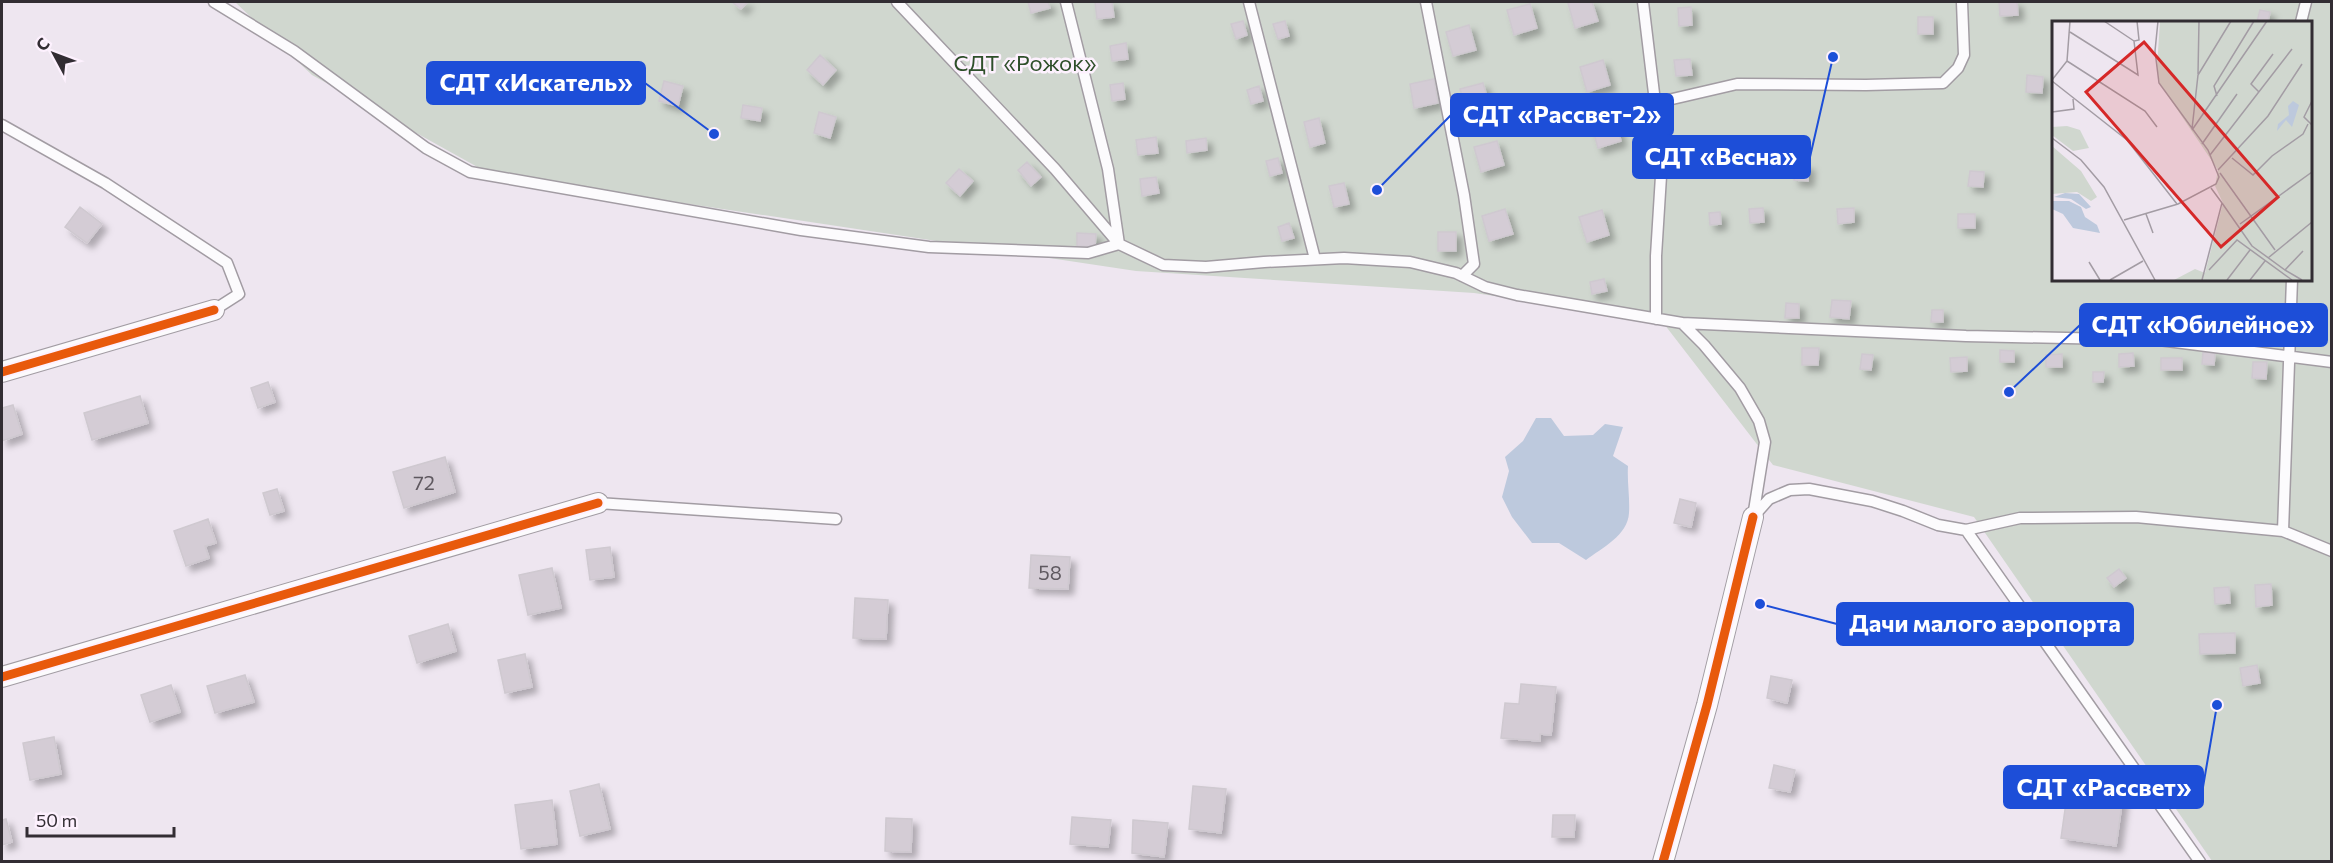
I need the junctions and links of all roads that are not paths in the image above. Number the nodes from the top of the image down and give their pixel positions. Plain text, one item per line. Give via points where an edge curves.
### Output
1 (214, 2) edge
2 (897, 2) edge
3 (1066, 2) edge
4 (1249, 2) edge
5 (1426, 2) edge
6 (1643, 2) edge
7 (1962, 2) edge
8 (2306, 2) edge
9 (2301, 21) edge
10 (1655, 103) junction
11 (2, 125) edge
12 (1119, 244) junction
13 (1315, 259) junction
14 (1462, 276) junction
15 (2292, 280) edge
16 (214, 310) joint
17 (1656, 319) junction
18 (1682, 323) junction
19 (2288, 356) junction
20 (2331, 362) edge
21 (2, 372) edge
22 (598, 503) joint
23 (1753, 517) junction
24 (836, 519) dead end
25 (1965, 530) junction
26 (2283, 531) junction
27 (2331, 550) edge
28 (2, 677) edge
29 (1663, 861) edge
30 (2200, 861) edge

1 - 12 lane via 294,51 426,148 470,172 801,230 928,247 1088,253
2 - 12 lane via 1055,169
3 - 12 lane via 1108,169
4 - 13 lane
5 - 14 lane via 1474,264
6 - 10 lane
7 - 10 lane via 1964,55 1943,83 1737,84
8 - 9 lane
10 - 17 lane via 1662,160
11 - 16 lane via 105,183 227,263 239,294
12 - 13 lane via 1163,265 1206,267
13 - 14 lane via 1410,262
14 - 17 lane via 1517,295
15 - 19 lane
16 - 21 street
17 - 18 lane
18 - 19 lane via 2159,340
18 - 23 lane via 1740,388 1759,421 1765,442
19 - 20 lane
19 - 26 lane
22 - 24 lane
22 - 28 street
23 - 25 lane via 1769,500 1790,490 1809,489 1872,501 1938,525
23 - 29 street
25 - 26 lane via 2020,518 2136,517
25 - 30 lane
26 - 27 lane

